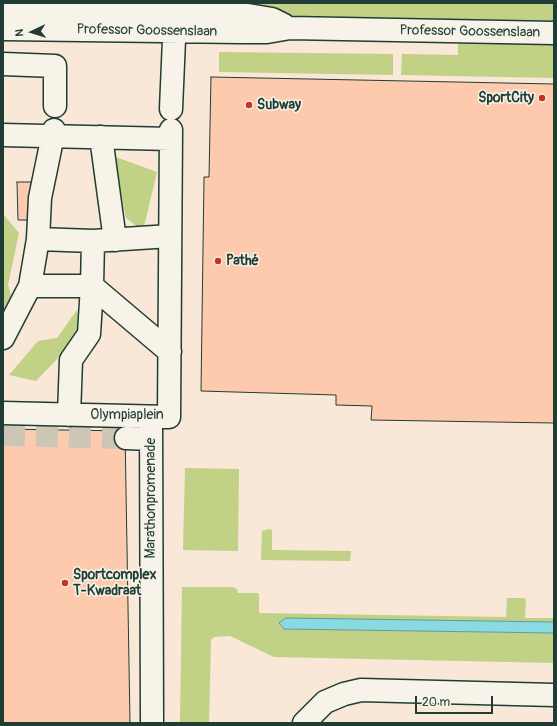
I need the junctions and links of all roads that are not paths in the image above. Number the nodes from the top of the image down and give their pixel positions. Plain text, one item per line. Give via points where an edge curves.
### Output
1 (3, 10) edge
2 (175, 16) edge
3 (3, 29) edge
4 (554, 33) edge
5 (3, 64) edge
6 (55, 106) dead end
7 (171, 126) junction
8 (54, 133) junction
9 (3, 135) edge
10 (101, 137) junction
11 (170, 236) junction
12 (38, 240) junction
13 (115, 240) junction
14 (92, 241) junction
15 (30, 286) junction
16 (92, 286) junction
17 (3, 338) edge
18 (170, 352) junction
19 (3, 413) edge
20 (69, 415) junction
21 (151, 417) junction
22 (126, 438) tunnel mouth
23 (151, 439) junction
24 (554, 695) edge
25 (152, 723) edge
26 (304, 723) edge

1 - 2 street, Professor Goossenslaan
2 - 3 street, Professor Goossenslaan
2 - 4 street, Professor Goossenslaan via 242,14 272,19 290,28
2 - 7 street, Olympiaplein
5 - 6 street via 55,66
7 - 10 street
7 - 11 street, Olympiaplein
8 - 9 street
8 - 10 street
8 - 12 street via 40,198
10 - 13 street
11 - 13 street
11 - 18 street, Olympiaplein
12 - 14 street
12 - 15 street
13 - 14 street
14 - 16 street, Olympiaplein
15 - 16 street
15 - 17 street
16 - 18 street
16 - 20 street, Olympiaplein via 89,334 71,360
18 - 21 street, Olympiaplein via 169,417
19 - 20 street, Olympiaplein
20 - 21 street, Olympiaplein
21 - 23 street, Marathonpromenade
22 - 23 street, Olympiaplein
23 - 25 street, Marathonpromenade
24 - 26 street via 361,690 324,702

